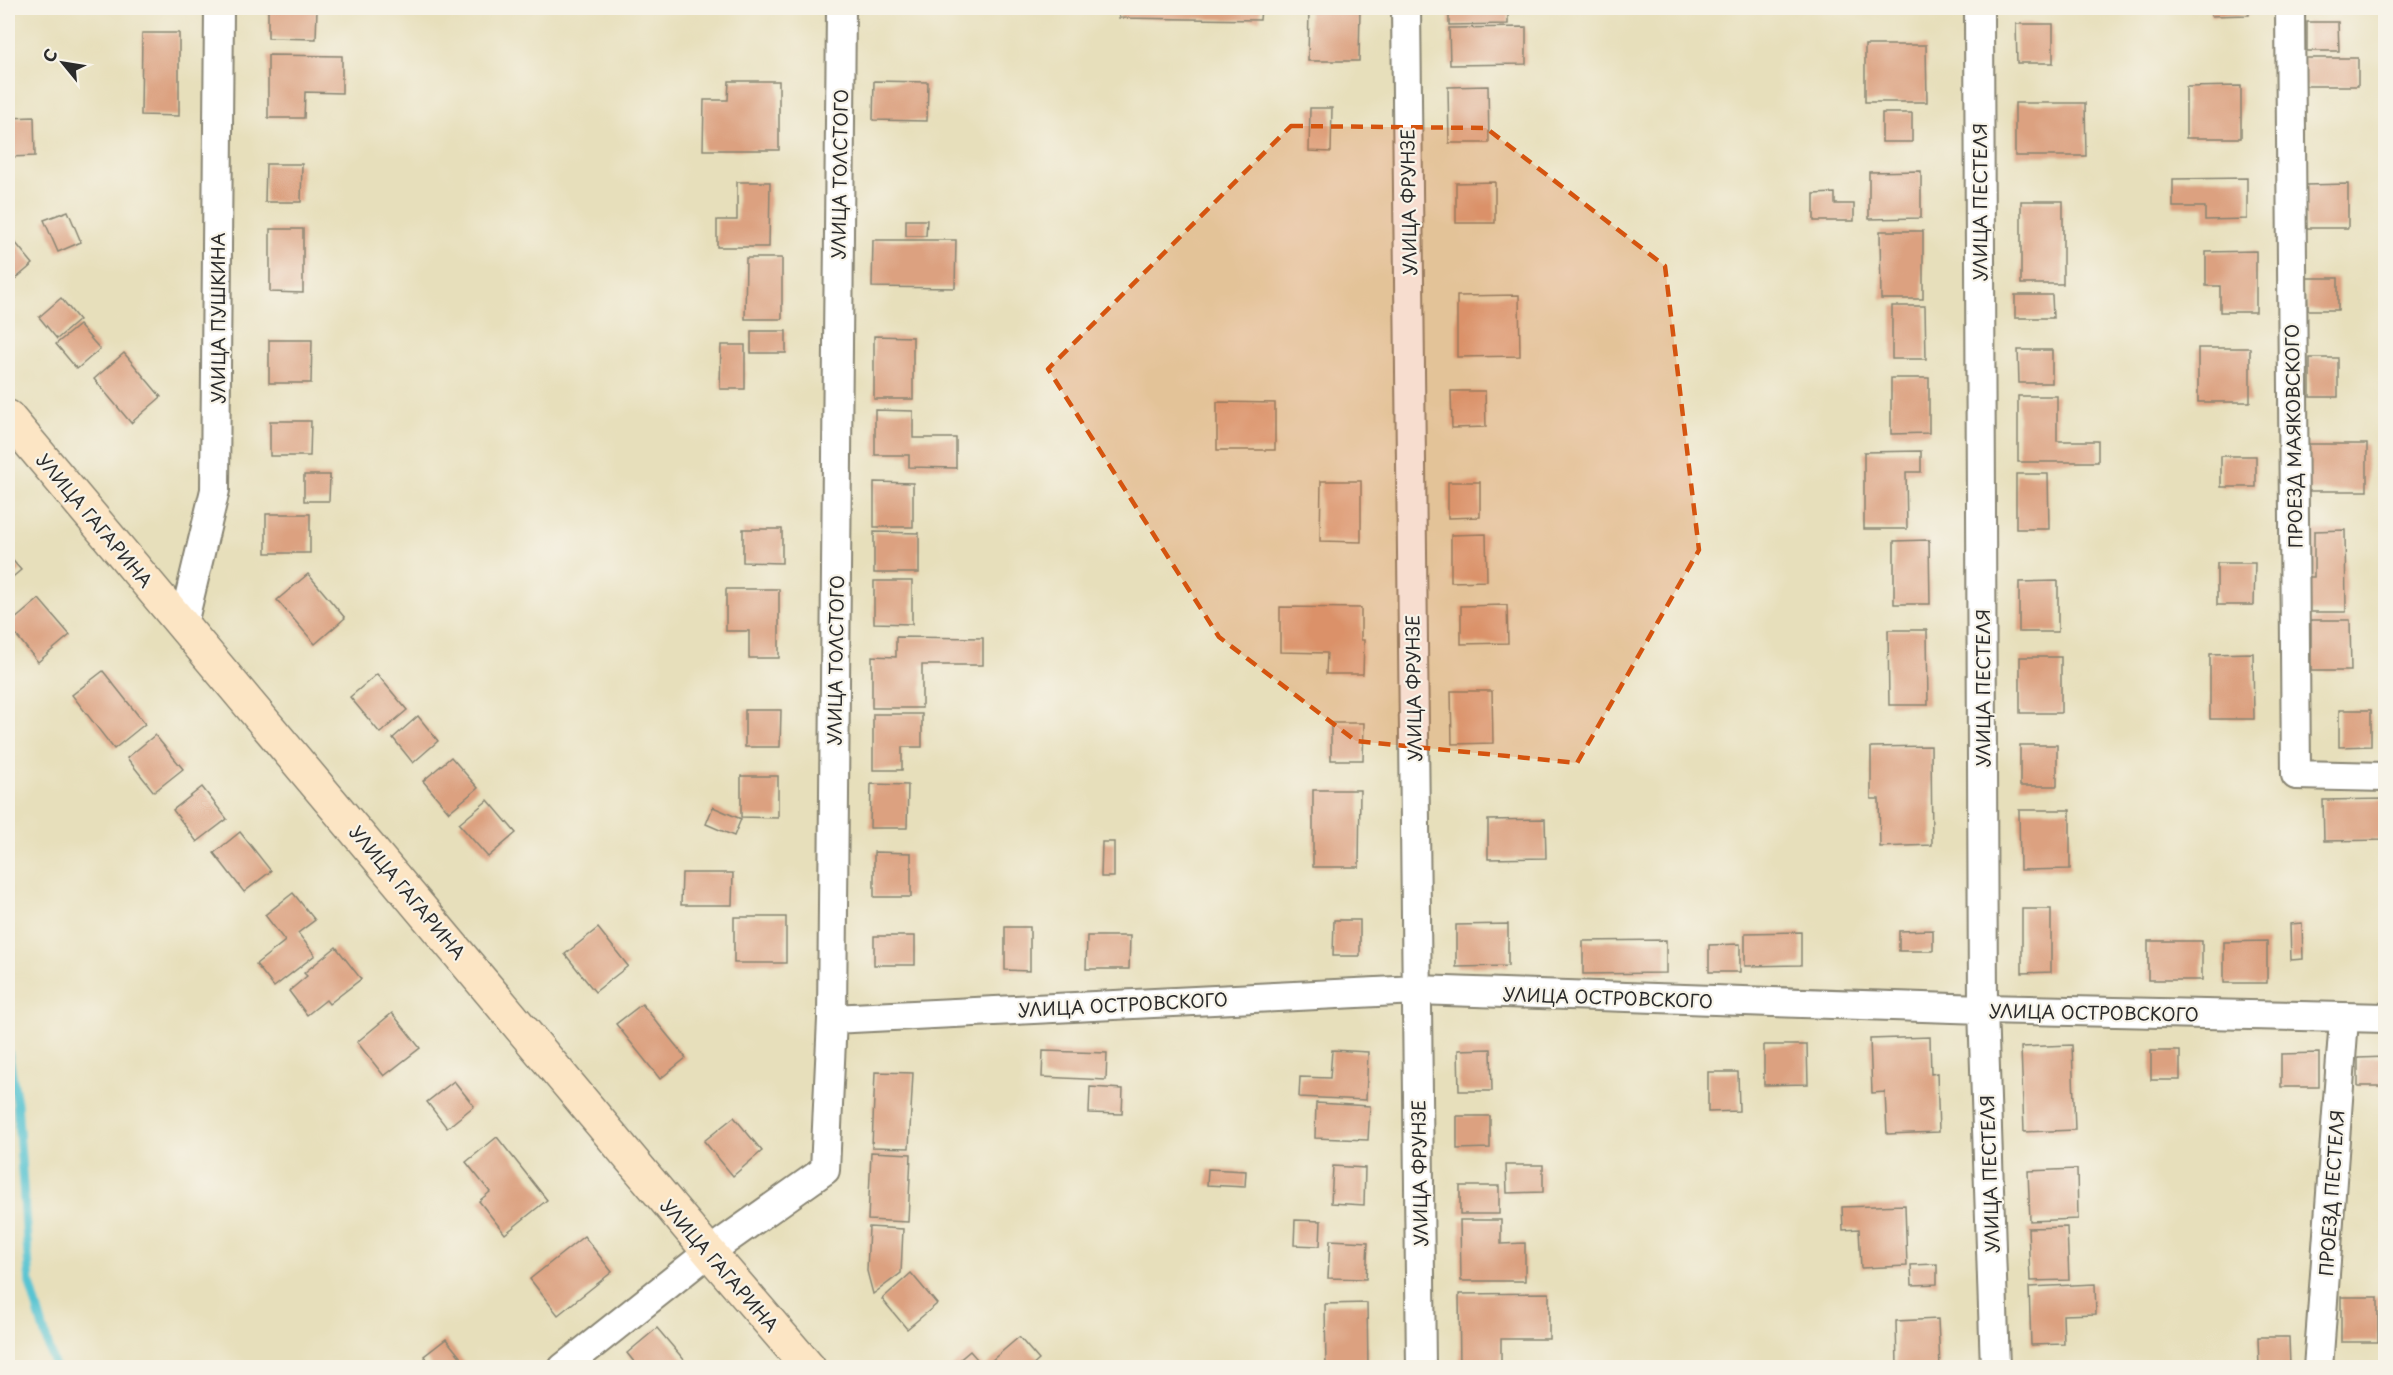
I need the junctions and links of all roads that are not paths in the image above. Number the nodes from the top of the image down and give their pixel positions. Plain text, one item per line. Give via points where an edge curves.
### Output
1 (219, 8) edge
2 (841, 8) edge
3 (1406, 8) edge
4 (1978, 8) edge
5 (2290, 8) edge
6 (8, 417) edge
7 (183, 624) junction
8 (2385, 777) edge
9 (1417, 990) junction
10 (1983, 1009) junction
11 (2385, 1018) edge
12 (832, 1019) junction
13 (2344, 1019) junction
14 (709, 1252) junction
15 (563, 1368) edge
16 (809, 1368) edge
17 (1421, 1368) edge
18 (1995, 1368) edge
19 (2318, 1368) edge

1 - 7 street, УЛИЦА ПУШКИНА via 215,490
2 - 12 street, УЛИЦА ТОЛСТОГО
3 - 9 street, УЛИЦА ФРУНЗЕ
4 - 10 street, УЛИЦА ПЕСТЕЛЯ
5 - 8 street, ПРОЕЗД МАЯКОВСКОГО via 2296,775
6 - 7 main road, УЛИЦА ГАГАРИНА
7 - 14 main road, УЛИЦА ГАГАРИНА
9 - 10 street, УЛИЦА ОСТРОВСКОГО
9 - 12 street, УЛИЦА ОСТРОВСКОГО
9 - 17 street, УЛИЦА ФРУНЗЕ
10 - 13 street, УЛИЦА ОСТРОВСКОГО
10 - 18 street, УЛИЦА ПЕСТЕЛЯ
11 - 13 street, УЛИЦА ОСТРОВСКОГО
12 - 14 street, УЛИЦА ТОЛСТОГО via 825,1170
13 - 19 street, ПРОЕЗД ПЕСТЕЛЯ
14 - 15 street
14 - 16 main road, УЛИЦА ГАГАРИНА

